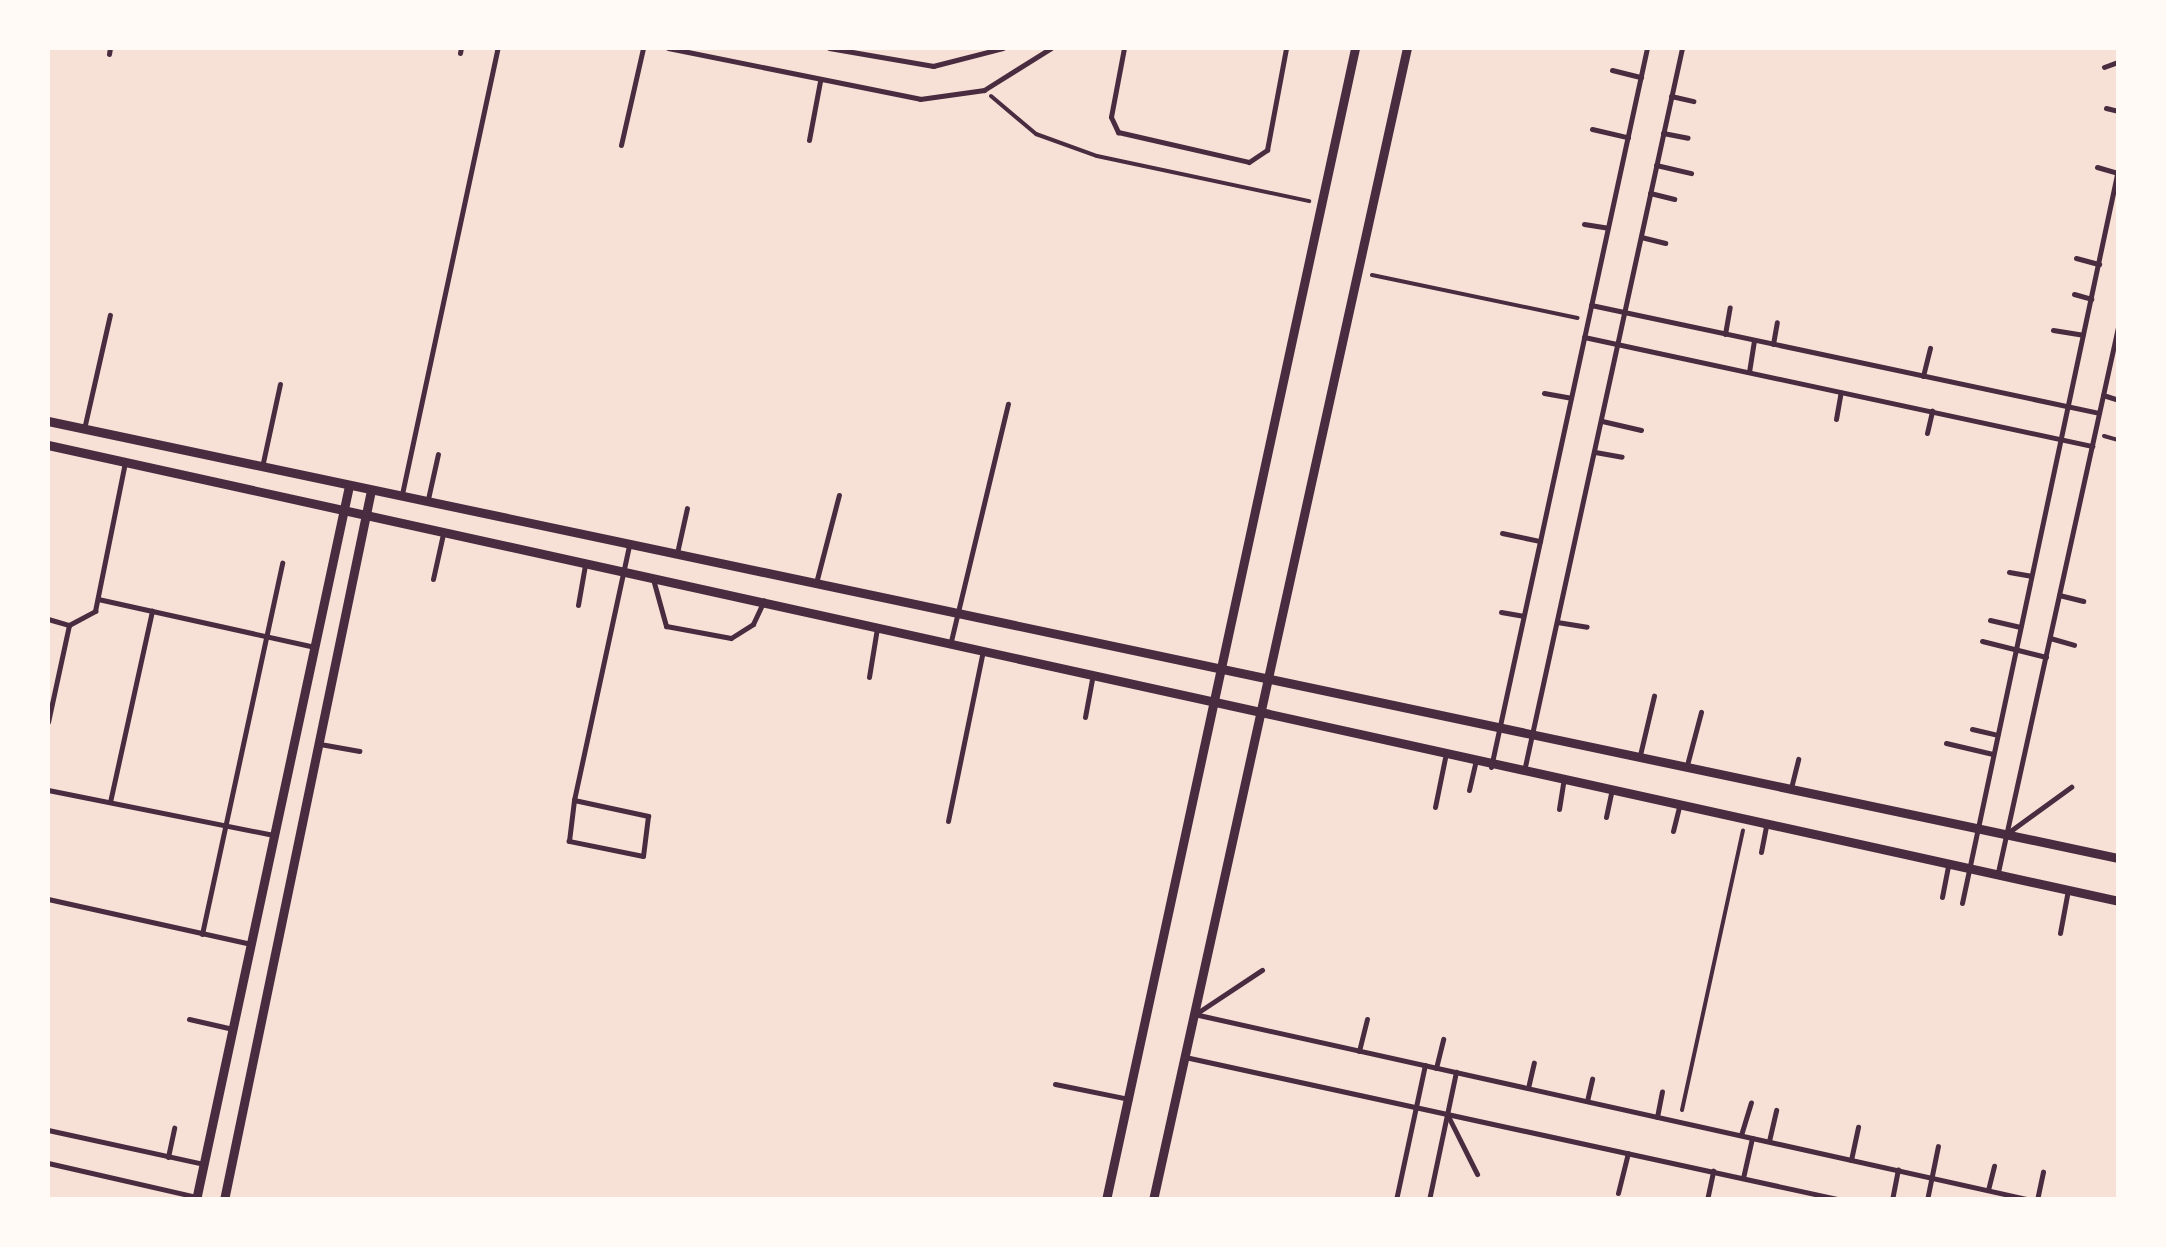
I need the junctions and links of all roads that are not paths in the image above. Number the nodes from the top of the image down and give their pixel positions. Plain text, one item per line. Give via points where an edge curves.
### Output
1 (498, 48) edge
2 (643, 48) edge
3 (668, 48) edge
4 (830, 48) edge
5 (866, 48) edge
6 (1003, 48) edge
7 (1051, 48) edge
8 (1124, 48) edge
9 (1286, 48) edge
10 (1355, 48) edge
11 (1407, 48) edge
12 (1647, 48) edge
13 (1682, 48) edge
14 (843, 49) edge
15 (864, 56) junction
16 (2118, 62) edge
17 (2104, 67) dead end
18 (1612, 70) dead end
19 (1641, 77) junction
20 (820, 80) junction
21 (1671, 96) junction
22 (1693, 101) dead end
23 (2106, 108) dead end
24 (2118, 111) edge
25 (1592, 130) dead end
26 (1663, 133) junction
27 (1628, 136) junction
28 (1688, 138) dead end
29 (809, 140) dead end
30 (621, 145) dead end
31 (1656, 166) junction
32 (2097, 167) dead end
33 (2118, 172) edge
34 (1691, 173) dead end
35 (1650, 193) junction
36 (1674, 199) dead end
37 (1584, 224) dead end
38 (1608, 228) junction
39 (1640, 236) junction
40 (1666, 243) dead end
41 (2076, 258) dead end
42 (2098, 264) junction
43 (2074, 294) dead end
44 (2091, 299) junction
45 (1591, 306) junction
46 (1730, 307) dead end
47 (1624, 312) junction
48 (110, 315) dead end
49 (1777, 322) dead end
50 (2118, 326) edge
51 (2053, 330) dead end
52 (1725, 334) junction
53 (2083, 335) junction
54 (1584, 337) junction
55 (1754, 340) junction
56 (1617, 344) junction
57 (1772, 344) junction
58 (1930, 348) dead end
59 (1748, 372) junction
60 (1923, 376) junction
61 (280, 384) dead end
62 (1841, 392) junction
63 (1544, 393) dead end
64 (2103, 396) junction
65 (1571, 398) junction
66 (2118, 400) edge
67 (1008, 404) dead end
68 (2068, 406) junction
69 (1932, 411) junction
70 (2100, 413) junction
71 (1836, 419) dead end
72 (48, 421) edge
73 (1602, 421) junction
74 (84, 429) junction
75 (1641, 430) dead end
76 (1927, 433) dead end
77 (2061, 439) junction
78 (48, 446) edge
79 (2092, 446) junction
80 (1594, 452) junction
81 (438, 454) dead end
82 (1622, 458) dead end
83 (125, 462) junction
84 (262, 467) junction
85 (349, 486) junction
86 (371, 490) junction
87 (839, 495) dead end
88 (401, 497) junction
89 (428, 502) junction
90 (687, 508) dead end
91 (344, 510) junction
92 (366, 514) junction
93 (443, 531) junction
94 (1502, 533) dead end
95 (1540, 540) junction
96 (628, 546) junction
97 (676, 556) junction
98 (585, 562) junction
99 (282, 563) dead end
100 (623, 570) junction
101 (2010, 572) dead end
102 (654, 576) junction
103 (2031, 576) junction
104 (433, 578) dead end
105 (815, 586) junction
106 (2059, 595) junction
107 (98, 599) junction
108 (764, 600) junction
109 (2083, 601) dead end
110 (578, 605) dead end
111 (152, 611) junction
112 (1501, 612) dead end
113 (1524, 616) junction
114 (957, 617) junction
115 (48, 619) edge
116 (1990, 620) dead end
117 (1556, 622) junction
118 (877, 624) junction
119 (69, 625) junction
120 (1587, 627) dead end
121 (2020, 627) junction
122 (266, 636) junction
123 (2050, 638) junction
124 (951, 641) junction
125 (1982, 641) dead end
126 (2074, 645) dead end
127 (315, 647) junction
128 (984, 648) junction
129 (2015, 650) junction
130 (2046, 658) junction
131 (1225, 668) junction
132 (1094, 672) junction
133 (1268, 676) junction
134 (869, 677) dead end
135 (1654, 696) dead end
136 (1216, 705) junction
137 (1701, 712) dead end
138 (1084, 717) dead end
139 (1258, 717) junction
140 (48, 722) edge
141 (1500, 725) junction
142 (1972, 729) dead end
143 (1533, 732) junction
144 (1997, 735) junction
145 (1946, 743) dead end
146 (320, 744) junction
147 (359, 750) dead end
148 (1993, 754) junction
149 (1640, 755) junction
150 (1446, 758) junction
151 (1798, 759) dead end
152 (1475, 764) junction
153 (1687, 765) junction
154 (1491, 767) junction
155 (1523, 774) junction
156 (1563, 783) junction
157 (2070, 786) dead end
158 (1791, 788) junction
159 (48, 790) edge
160 (1469, 790) dead end
161 (1611, 793) junction
162 (574, 800) junction
163 (110, 802) junction
164 (1436, 807) dead end
165 (1679, 807) junction
166 (1558, 808) dead end
167 (1606, 817) dead end
168 (948, 821) dead end
169 (225, 825) junction
170 (1766, 826) junction
171 (1977, 828) junction
172 (1673, 831) dead end
173 (2006, 834) junction
174 (274, 835) junction
175 (1761, 852) dead end
176 (2118, 858) edge
177 (1948, 864) junction
178 (1968, 869) junction
179 (1998, 875) junction
180 (2068, 890) junction
181 (1942, 897) dead end
182 (48, 900) edge
183 (2118, 901) edge
184 (1962, 903) dead end
185 (2060, 933) dead end
186 (202, 934) junction
187 (251, 944) junction
188 (1262, 970) dead end
189 (1194, 1014) junction
190 (188, 1019) dead end
191 (1366, 1019) dead end
192 (233, 1029) junction
193 (1443, 1039) dead end
194 (1359, 1050) junction
195 (1185, 1056) junction
196 (1534, 1064) dead end
197 (1426, 1065) junction
198 (1436, 1068) junction
199 (1456, 1072) junction
200 (1592, 1079) dead end
201 (1055, 1084) dead end
202 (1528, 1088) junction
203 (1662, 1091) dead end
204 (1128, 1099) junction
205 (1587, 1101) junction
206 (1751, 1102) dead end
207 (1416, 1107) junction
208 (1776, 1110) dead end
209 (1447, 1114) junction
210 (1656, 1116) junction
211 (1858, 1127) dead end
212 (174, 1128) dead end
213 (48, 1130) edge
214 (1742, 1135) junction
215 (1752, 1138) junction
216 (1769, 1142) junction
217 (1938, 1146) dead end
218 (1628, 1153) junction
219 (168, 1157) junction
220 (1851, 1160) junction
221 (48, 1164) edge
222 (204, 1164) junction
223 (1994, 1166) dead end
224 (1898, 1170) junction
225 (1713, 1171) junction
226 (2043, 1172) dead end
227 (1477, 1174) dead end
228 (1743, 1178) junction
229 (1932, 1178) junction
230 (1988, 1190) junction
231 (1618, 1193) dead end
232 (197, 1198) edge
233 (224, 1200) edge
234 (1106, 1200) edge
235 (1153, 1200) edge
236 (1396, 1200) edge
237 (1429, 1200) edge
238 (1708, 1200) edge
239 (1842, 1200) edge
240 (1892, 1200) edge
241 (1926, 1200) edge
242 (2034, 1200) edge

1 - 88 lane
2 - 30 lane
3 - 20 lane
4 - 14 lane
5 - 15 lane
6 - 15 lane via 934,66
7 - 20 lane via 984,90 920,98
8 - 9 lane via 1111,117 1118,132 1249,162 1267,150
10 - 131 street
11 - 133 street
12 - 19 lane
13 - 21 lane
14 - 15 lane
16 - 17 lane
18 - 19 lane
19 - 27 lane
20 - 29 lane
21 - 22 lane
21 - 26 lane
23 - 24 lane
25 - 27 lane
26 - 28 lane
26 - 31 lane
27 - 38 lane
31 - 34 lane
31 - 35 lane
32 - 33 lane
33 - 42 lane
35 - 36 lane
35 - 39 lane
37 - 38 lane
38 - 45 lane
39 - 40 lane
39 - 47 lane
41 - 42 lane
42 - 44 lane
43 - 44 lane
44 - 53 lane
45 - 47 lane
45 - 54 lane
46 - 52 lane
47 - 52 lane
47 - 56 lane
48 - 74 lane
49 - 57 lane
50 - 64 lane
51 - 53 lane
52 - 55 lane
53 - 68 lane
54 - 56 lane
54 - 65 lane
55 - 57 lane
55 - 59 lane
56 - 59 lane
56 - 73 lane
57 - 60 lane
58 - 60 lane
59 - 62 lane
60 - 68 lane
61 - 84 lane
62 - 69 lane
62 - 71 lane
63 - 65 lane
64 - 66 lane
64 - 70 lane
65 - 95 lane
67 - 114 lane
68 - 70 lane
68 - 77 lane
69 - 76 lane
69 - 77 lane
70 - 79 lane
72 - 74 street
73 - 75 lane
73 - 80 lane
74 - 84 street
77 - 79 lane
77 - 103 lane
78 - 83 street
79 - 106 lane
80 - 82 lane
80 - 117 lane
81 - 89 lane
83 - 91 street
83 - 107 lane
84 - 85 street
85 - 86 street
85 - 91 street
86 - 88 street
86 - 92 street
87 - 105 lane
88 - 89 street
89 - 96 street
90 - 97 lane
91 - 92 street
91 - 127 street
92 - 93 street
92 - 146 street
93 - 98 street
93 - 104 lane
94 - 95 lane
95 - 113 lane
96 - 97 street
96 - 100 lane
97 - 105 street
98 - 100 street
98 - 110 lane
99 - 122 lane
100 - 102 street
100 - 162 lane
101 - 103 lane
102 - 108 street
102 - 108 lane via 666,626 731,638 754,624
103 - 121 lane
105 - 114 street
106 - 109 lane
106 - 123 lane
107 - 111 lane
107 - 119 lane
108 - 118 street
111 - 122 lane
111 - 163 lane
112 - 113 lane
113 - 141 lane
114 - 124 lane
114 - 131 street
115 - 119 lane
116 - 121 lane
117 - 120 lane
117 - 143 lane
118 - 124 street
118 - 134 lane
119 - 140 lane
121 - 129 lane
122 - 127 lane
122 - 169 lane
123 - 126 lane
123 - 130 lane
124 - 128 street
125 - 129 lane
127 - 174 street
128 - 132 street
128 - 168 lane
129 - 130 lane
129 - 144 lane
130 - 173 lane
131 - 133 street
131 - 136 street
132 - 136 street
132 - 138 lane
133 - 139 street
133 - 141 street
135 - 149 lane
136 - 139 street
136 - 204 street
137 - 153 lane
139 - 150 street
139 - 189 street
141 - 143 street
141 - 154 lane
142 - 144 lane
143 - 149 street
143 - 155 lane
144 - 148 lane
145 - 148 lane
146 - 147 lane
146 - 233 street
148 - 171 lane
149 - 153 street
150 - 152 street
150 - 164 lane
151 - 158 lane
152 - 154 street
152 - 160 lane
153 - 158 street
154 - 155 street
155 - 156 street
156 - 161 street
156 - 166 lane
157 - 173 lane
158 - 171 street
159 - 163 lane
161 - 165 street
161 - 167 lane
162 - 162 lane via 569,841 643,856 648,816
163 - 169 lane
165 - 170 street
165 - 172 lane
169 - 174 lane
169 - 186 lane
170 - 175 lane
170 - 177 street
171 - 173 street
171 - 178 lane
173 - 176 street
173 - 179 lane
174 - 187 street
177 - 178 street
177 - 181 lane
178 - 179 street
178 - 184 lane
179 - 180 street
180 - 183 street
180 - 185 lane
182 - 186 lane
186 - 187 lane
187 - 192 street
188 - 189 lane
189 - 194 lane
189 - 195 street
190 - 192 lane
191 - 194 lane
192 - 222 street
193 - 198 lane
194 - 197 lane
195 - 207 lane
195 - 235 street
196 - 202 lane
197 - 198 lane
197 - 207 lane
198 - 199 lane
199 - 202 lane
199 - 209 lane
200 - 205 lane
201 - 204 lane
202 - 205 lane
203 - 210 lane
204 - 234 street
205 - 210 lane
206 - 214 lane
207 - 209 lane
207 - 236 lane
208 - 216 lane
209 - 218 lane
209 - 227 lane
209 - 237 lane
210 - 214 lane
211 - 220 lane
212 - 219 lane
213 - 219 lane
214 - 215 lane
215 - 216 lane
215 - 228 lane
216 - 220 lane
217 - 229 lane
218 - 225 lane
218 - 231 lane
219 - 222 lane
220 - 224 lane
221 - 232 lane
222 - 232 street
223 - 230 lane
224 - 229 lane
224 - 240 lane
225 - 228 lane
225 - 238 lane
226 - 242 lane
228 - 239 lane
229 - 230 lane
229 - 241 lane
230 - 242 lane

